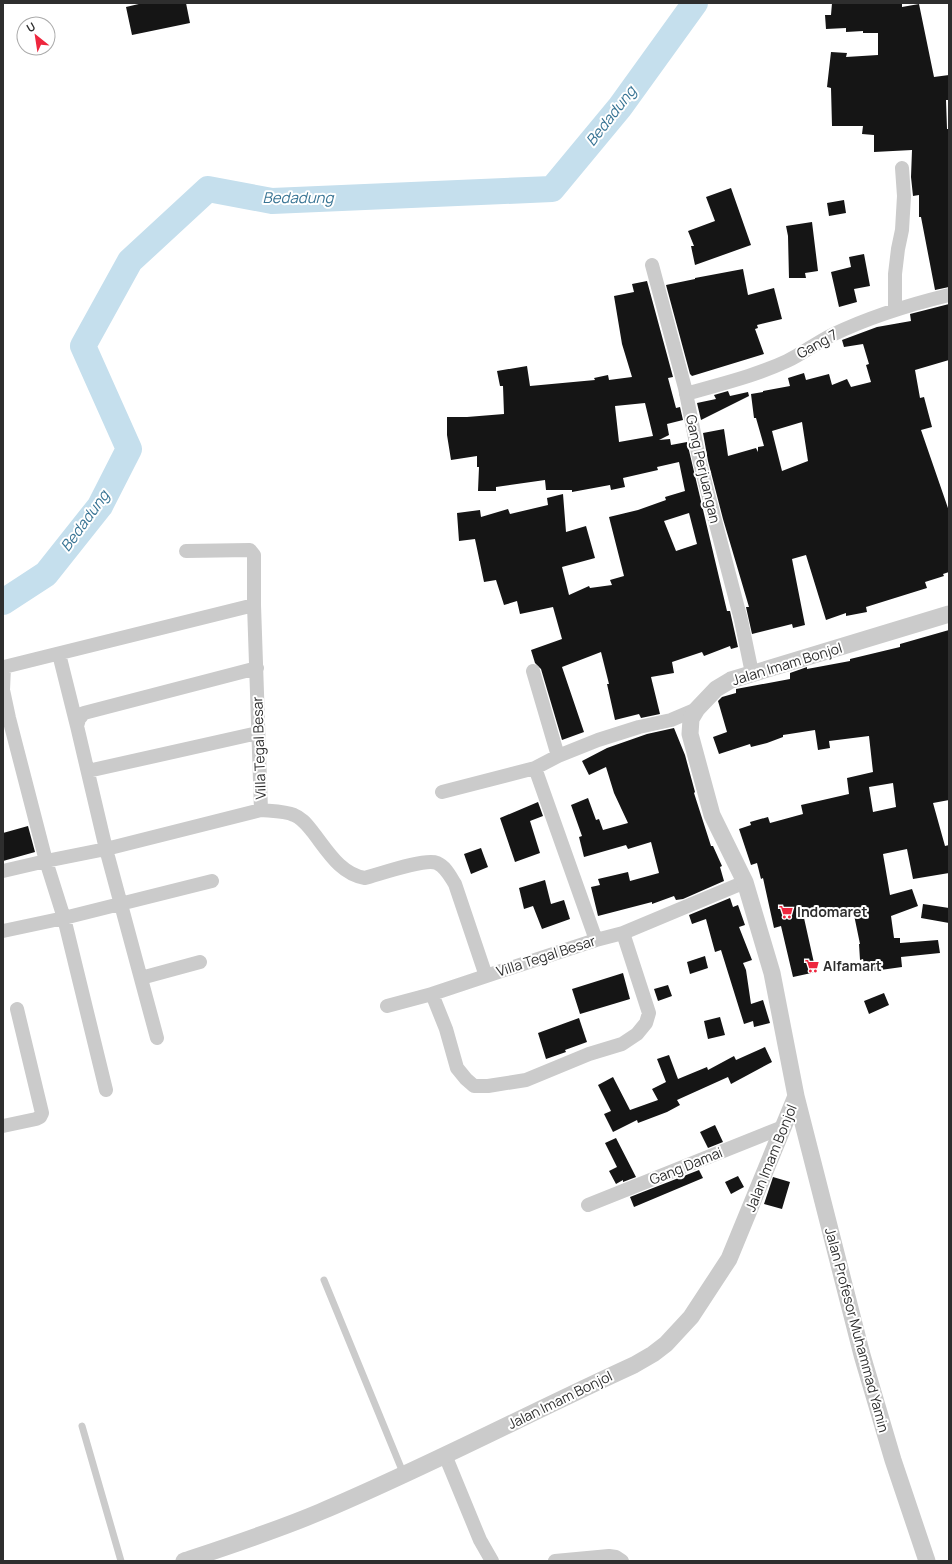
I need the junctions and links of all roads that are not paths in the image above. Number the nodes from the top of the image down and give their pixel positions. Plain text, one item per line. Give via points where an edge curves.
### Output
1 (902, 168) dead end
2 (652, 266) dead end
3 (949, 295) edge
4 (895, 309) junction
5 (686, 394) junction
6 (186, 551) dead end
7 (254, 605) junction
8 (949, 614) edge
9 (59, 654) junction
10 (3, 667) edge
11 (257, 668) junction
12 (533, 671) dead end
13 (752, 674) junction
14 (697, 709) junction
15 (77, 726) junction
16 (258, 733) junction
17 (558, 756) junction
18 (535, 768) junction
19 (88, 771) junction
20 (442, 792) dead end
21 (261, 810) junction
22 (106, 849) junction
23 (46, 861) junction
24 (3, 871) edge
25 (212, 881) dead end
26 (745, 882) junction
27 (121, 903) junction
28 (64, 918) junction
29 (3, 931) edge
30 (622, 933) junction
31 (596, 940) junction
32 (200, 962) dead end
33 (486, 976) junction
34 (141, 978) junction
35 (432, 994) junction
36 (387, 1006) dead end
37 (18, 1009) dead end
38 (157, 1038) dead end
39 (106, 1090) dead end
40 (796, 1096) junction
41 (3, 1126) edge
42 (783, 1127) junction
43 (588, 1205) dead end
44 (324, 1280) dead end
45 (82, 1426) dead end
46 (445, 1455) junction
47 (404, 1475) junction
48 (121, 1561) edge
49 (184, 1561) edge
50 (492, 1561) edge
51 (555, 1561) edge
52 (622, 1561) edge
53 (927, 1561) edge

1 - 4 street via 904,196 895,274
2 - 5 street, Gang Perjuangan
3 - 4 street, Gang 7
4 - 5 street, Gang 7 via 836,333 787,360 755,373
5 - 13 street, Gang Perjuangan via 700,463 741,620
6 - 7 street, Villa Tegal Besar via 250,550 254,556
7 - 9 street
7 - 11 street, Villa Tegal Besar
8 - 13 street, Jalan Imam Bonjol
9 - 10 street
9 - 15 street
10 - 23 street via 9,718
11 - 15 street via 84,713
11 - 16 street, Villa Tegal Besar
12 - 17 street
13 - 14 street, Jalan Imam Bonjol via 721,685
14 - 17 street via 671,720 639,727
14 - 26 street, Jalan Imam Bonjol via 691,719 690,734 712,815
15 - 19 street
16 - 19 street
16 - 21 street, Villa Tegal Besar
17 - 18 street
18 - 20 street
18 - 31 street
19 - 22 street
21 - 22 street
21 - 33 street, Villa Tegal Besar via 294,815 304,821 342,868 359,877 365,878 424,862 442,866 455,884
22 - 23 street
22 - 27 street
23 - 24 street
23 - 28 street
25 - 27 street
26 - 30 street, Villa Tegal Besar
26 - 40 street, Jalan Imam Bonjol via 772,973
27 - 28 street
27 - 34 street
28 - 29 street
28 - 39 street
30 - 31 street, Villa Tegal Besar
30 - 35 street via 649,1013 646,1023 637,1034 622,1044 589,1054 526,1080 474,1086 466,1080 457,1068 446,1029
31 - 33 street, Villa Tegal Besar
32 - 34 street
33 - 35 street
34 - 38 street
35 - 36 street
37 - 41 street via 42,1113 36,1119
40 - 42 street, Jalan Imam Bonjol
40 - 53 street, Jalan Profesor Muhammad Yamin via 864,1362
42 - 43 street, Gang Damai
42 - 46 street, Jalan Imam Bonjol via 729,1259 692,1317 666,1344 634,1365
44 - 47 lane
45 - 48 lane
46 - 47 street, Jalan Imam Bonjol
46 - 50 street via 480,1540
47 - 49 street, Jalan Imam Bonjol via 319,1513
51 - 52 street via 609,1556

